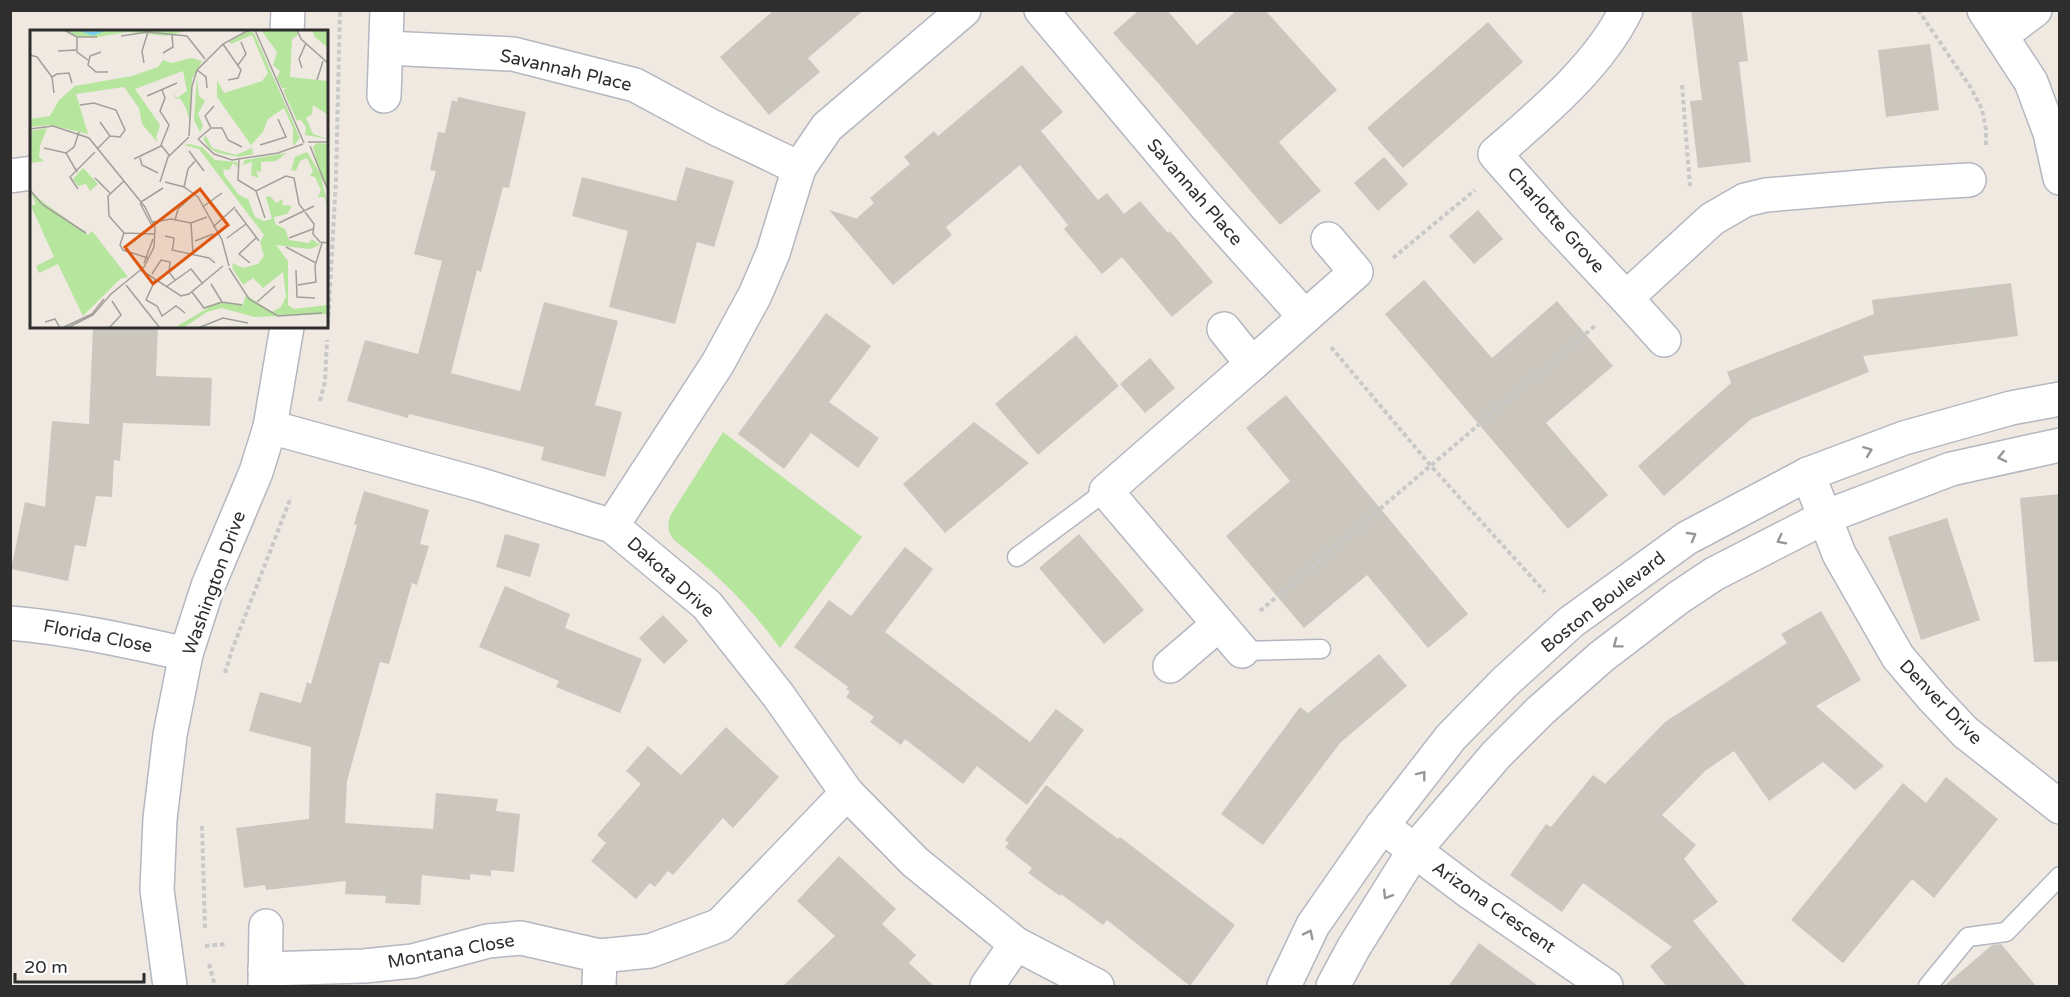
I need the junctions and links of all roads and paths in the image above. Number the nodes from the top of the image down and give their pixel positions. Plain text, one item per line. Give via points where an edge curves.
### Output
1 (288, 10) edge
2 (340, 10) edge
3 (387, 10) edge
4 (964, 10) edge
5 (1041, 10) edge
6 (1626, 10) edge
7 (1918, 10) edge
8 (2036, 10) edge
9 (1993, 23) edge
10 (287, 30) edge
11 (386, 48) junction
12 (1682, 85) dead end
13 (384, 96) dead end
14 (1986, 151) dead end
15 (1505, 166) junction
16 (799, 168) junction
17 (30, 173) edge
18 (10, 176) edge
19 (2060, 178) edge
20 (1969, 180) dead end
21 (1695, 235) junction
22 (1328, 239) dead end
23 (1356, 272) junction
24 (1626, 298) junction
25 (1305, 317) junction
26 (328, 326) edge
27 (287, 328) edge
28 (328, 328) edge
29 (1224, 329) dead end
30 (1664, 340) dead end
31 (1252, 364) junction
32 (325, 381) dead end
33 (2060, 399) edge
34 (270, 427) junction
35 (2060, 445) edge
36 (1431, 466) junction
37 (1808, 474) junction
38 (296, 487) dead end
39 (1106, 490) junction
40 (1825, 518) junction
41 (612, 526) junction
42 (1017, 557) dead end
43 (1548, 595) dead end
44 (10, 622) edge
45 (1231, 637) junction
46 (1321, 649) dead end
47 (186, 654) junction
48 (1170, 666) dead end
49 (222, 683) dead end
50 (847, 793) junction
51 (2060, 807) edge
52 (202, 818) dead end
53 (1382, 826) junction
54 (1414, 850) junction
55 (2060, 876) edge
56 (266, 926) dead end
57 (1017, 944) junction
58 (599, 971) edge
59 (265, 978) edge
60 (170, 987) edge
61 (215, 987) edge
62 (987, 987) edge
63 (1097, 987) edge
64 (1284, 987) edge
65 (1333, 987) edge
66 (1606, 987) edge
67 (1928, 987) edge

1 - 10 street
2 - 26 path
3 - 11 street
4 - 16 street via 827,127
5 - 25 street, Savannah Place
6 - 15 street, Charlotte Grove via 1616,30 1579,75 1495,154
7 - 14 path via 1982,109
8 - 9 street
9 - 19 street via 2031,82 2050,133
11 - 13 street
11 - 16 street, Savannah Place via 513,54 635,85
12 - 21 path
15 - 23 path via 1384,265
15 - 24 street, Charlotte Grove
16 - 41 street via 773,253 755,295 717,363
17 - 18 street
20 - 21 street via 1766,195 1728,208
21 - 24 street
22 - 23 street
23 - 25 street
24 - 30 street, Charlotte Grove
24 - 36 path
25 - 31 street
25 - 36 path
27 - 34 street, Washington Drive
28 - 32 path
29 - 31 street
31 - 39 street
37 -> 33 street, Boston Boulevard via 1904,438 2010,408
34 - 41 street, Dakota Drive
34 - 47 street, Washington Drive
35 -> 40 street via 1951,469
36 - 43 path
36 - 45 path
37 - 40 street, Denver Drive
53 -> 37 street, Boston Boulevard via 1451,737 1504,682 1571,622 1687,538
38 - 49 path
39 - 42 lane
39 - 45 street
40 - 51 street, Denver Drive via 1839,554 1898,657 1965,732
40 -> 54 street via 1714,574 1600,657 1496,755
41 - 50 street, Dakota Drive via 707,605 778,695
44 - 47 street, Florida Close via 103,635
45 - 46 lane
45 - 48 street
47 - 60 street, Washington Drive via 170,735 160,819 157,890
50 - 57 street, Dakota Drive via 915,862
50 - 58 street, Montana Close via 720,925
52 - 61 path via 205,946
53 - 54 street, Arizona Crescent
64 -> 53 street, Boston Boulevard via 1313,925
54 -> 65 street via 1353,947
54 - 66 street, Arizona Crescent
55 - 67 lane via 2006,932 1968,937
56 - 59 street, Montana Close
57 - 62 street
57 - 63 street, Dakota Drive
58 - 59 street, Montana Close via 521,938 488,941 412,961

